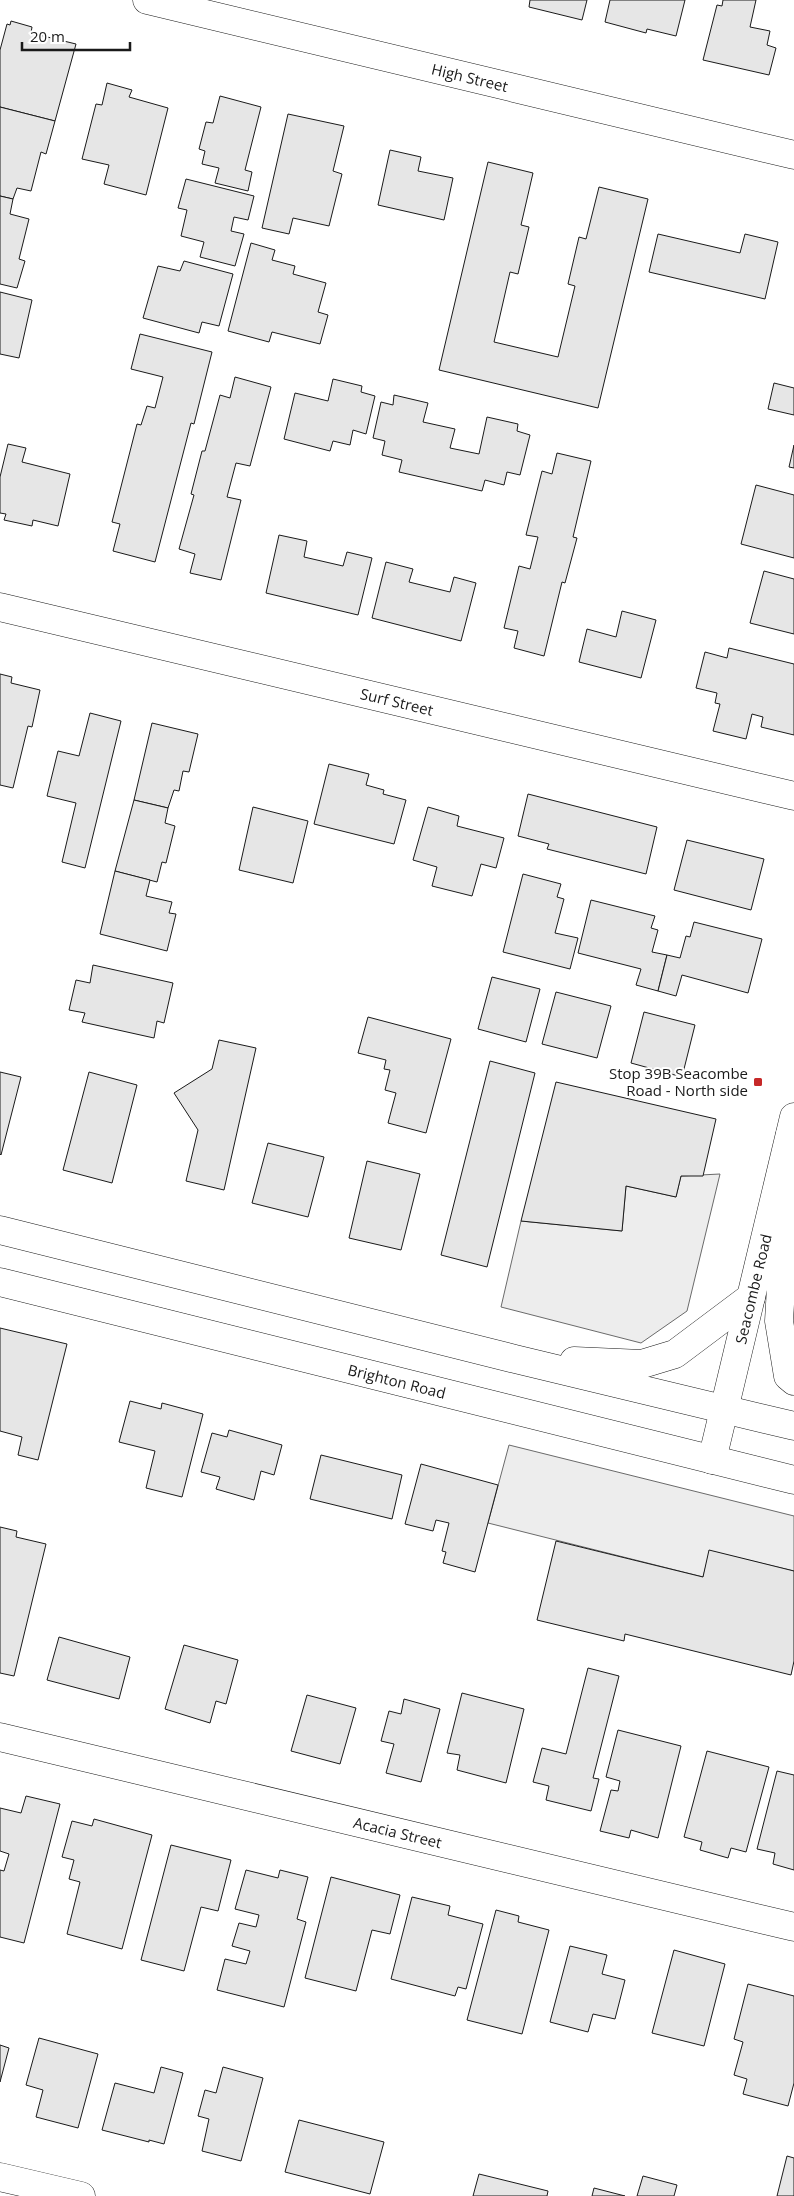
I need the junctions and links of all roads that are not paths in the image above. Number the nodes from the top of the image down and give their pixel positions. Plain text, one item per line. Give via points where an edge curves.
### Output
1 (146, 0) edge
2 (794, 155) edge
3 (0, 607) edge
4 (794, 796) edge
5 (792, 1126) edge
6 (0, 1230) edge
7 (0, 1282) edge
8 (751, 1297) junction
9 (515, 1359) junction
10 (794, 1381) edge
11 (723, 1409) junction
12 (794, 1426) edge
13 (712, 1460) junction
14 (794, 1480) edge
15 (0, 1737) edge
16 (794, 1927) edge
17 (0, 2177) edge
18 (81, 2196) edge

1 - 2 main road, High Street
3 - 4 main road, Surf Street
5 - 8 main road, Seacombe Road
5 - 10 main road via 779,1321 788,1376
6 - 9 main road
7 - 13 main road, Brighton Road
8 - 9 main road via 675,1354 642,1364
8 - 11 main road, Seacombe Road
9 - 11 main road
11 - 12 main road
11 - 13 main road, Seacombe Road
13 - 14 main road, Brighton Road
15 - 16 main road, Acacia Street
17 - 18 main road

